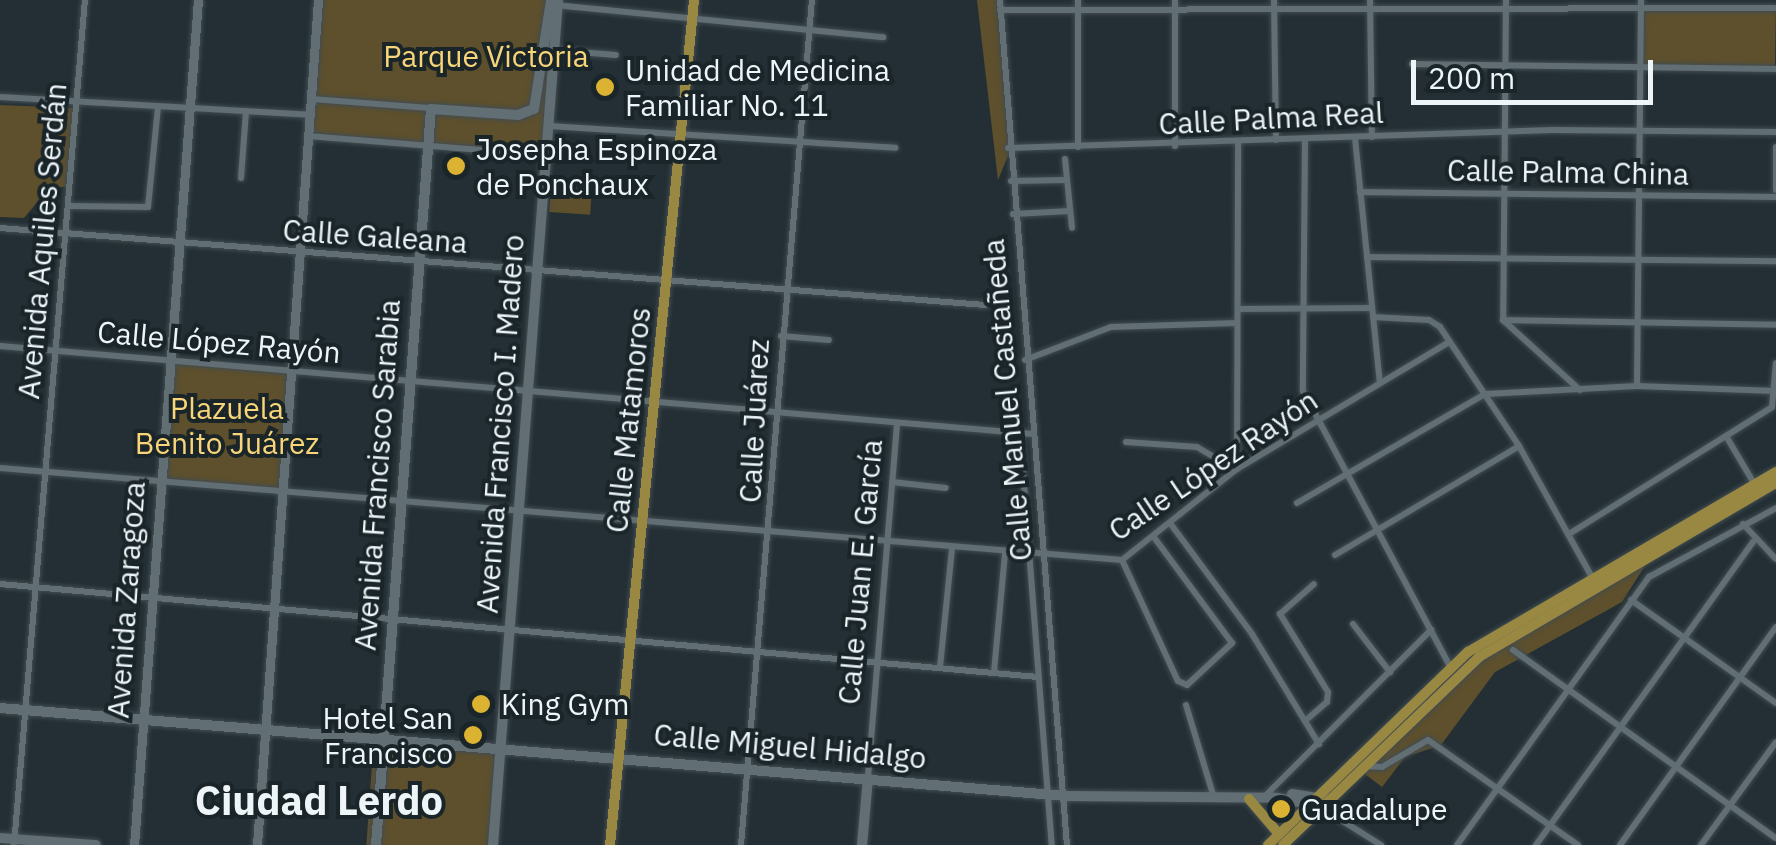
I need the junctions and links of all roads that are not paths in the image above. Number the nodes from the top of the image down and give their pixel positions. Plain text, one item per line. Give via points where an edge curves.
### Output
1 (86, 0) edge
2 (198, 0) edge
3 (318, 0) edge
4 (694, 0) edge
5 (812, 0) edge
6 (1000, 0) edge
7 (1078, 0) edge
8 (556, 2) edge
9 (1274, 4) edge
10 (1370, 4) edge
11 (1461, 4) edge
12 (1506, 4) edge
13 (1641, 4) edge
14 (1175, 5) edge
15 (1776, 8) edge
16 (1000, 10) junction
17 (1078, 10) junction
18 (692, 19) junction
19 (808, 29) junction
20 (883, 36) dead end
21 (554, 50) junction
22 (616, 54) dead end
23 (1412, 64) dead end
24 (1506, 66) junction
25 (1641, 68) junction
26 (1776, 69) edge
27 (0, 97) edge
28 (312, 99) junction
29 (76, 102) junction
30 (158, 106) junction
31 (189, 108) junction
32 (432, 108) junction
33 (246, 111) junction
34 (309, 115) junction
35 (549, 126) junction
36 (1505, 131) junction
37 (1640, 131) junction
38 (1776, 132) edge
39 (681, 134) junction
40 (308, 136) junction
41 (1372, 136) junction
42 (1355, 138) junction
43 (1276, 140) junction
44 (1304, 140) junction
45 (798, 142) junction
46 (1238, 142) junction
47 (428, 146) junction
48 (1174, 146) junction
49 (1078, 147) junction
50 (1776, 147) edge
51 (895, 148) dead end
52 (1008, 148) junction
53 (546, 154) junction
54 (1065, 159) dead end
55 (241, 178) dead end
56 (1067, 180) junction
57 (1010, 181) junction
58 (1360, 192) junction
59 (1776, 193) edge
60 (1504, 194) junction
61 (1639, 196) junction
62 (69, 206) junction
63 (1070, 211) junction
64 (1013, 214) junction
65 (0, 228) edge
66 (1072, 228) dead end
67 (67, 233) junction
68 (179, 242) junction
69 (299, 253) junction
70 (1367, 257) junction
71 (1504, 259) junction
72 (1638, 260) junction
73 (1776, 261) edge
74 (419, 262) junction
75 (537, 272) junction
76 (667, 282) junction
77 (783, 292) junction
78 (986, 305) dead end
79 (1303, 308) junction
80 (1372, 308) junction
81 (1238, 309) junction
82 (1373, 318) junction
83 (1503, 320) junction
84 (1638, 322) junction
85 (1238, 323) junction
86 (1776, 325) edge
87 (781, 336) junction
88 (829, 340) dead end
89 (1450, 342) junction
90 (0, 346) edge
91 (56, 350) junction
92 (170, 360) junction
93 (1026, 360) junction
94 (1776, 363) edge
95 (292, 371) junction
96 (410, 381) junction
97 (1380, 382) junction
98 (1637, 386) junction
99 (528, 391) junction
100 (1580, 391) junction
101 (1776, 391) edge
102 (1485, 394) junction
103 (655, 402) junction
104 (777, 412) junction
105 (1316, 420) junction
106 (897, 423) junction
107 (1020, 433) junction
108 (1032, 434) junction
109 (1726, 436) junction
110 (1126, 442) dead end
111 (1519, 446) junction
112 (0, 468) edge
113 (1236, 469) junction
114 (44, 472) junction
115 (1776, 472) edge
116 (1346, 475) junction
117 (160, 482) junction
118 (892, 482) junction
119 (1776, 483) edge
120 (1755, 485) junction
121 (946, 488) dead end
122 (283, 492) junction
123 (400, 502) junction
124 (1297, 503) dead end
125 (1776, 508) edge
126 (519, 512) junction
127 (1170, 522) junction
128 (643, 523) junction
129 (1743, 524) junction
130 (1377, 531) junction
131 (770, 534) junction
132 (1569, 534) junction
133 (1153, 536) junction
134 (1754, 542) junction
135 (887, 544) junction
136 (952, 549) junction
137 (1005, 554) junction
138 (1335, 555) dead end
139 (1029, 556) junction
140 (1043, 557) junction
141 (1776, 558) edge
142 (1122, 560) junction
143 (1592, 577) junction
144 (0, 584) edge
145 (1314, 584) dead end
146 (34, 587) junction
147 (151, 598) junction
148 (1631, 600) junction
149 (274, 609) junction
150 (390, 619) junction
151 (1353, 624) dead end
152 (1776, 628) edge
153 (510, 630) junction
154 (1431, 630) junction
155 (1684, 638) junction
156 (632, 640) junction
157 (1513, 650) dead end
158 (759, 652) junction
159 (878, 662) junction
160 (1450, 666) junction
161 (940, 668) junction
162 (994, 672) junction
163 (1390, 672) junction
164 (1038, 677) junction
165 (1740, 678) junction
166 (1568, 690) junction
167 (1186, 704) dead end
168 (1776, 704) edge
169 (0, 708) edge
170 (22, 710) junction
171 (142, 720) junction
172 (1305, 721) junction
173 (1620, 727) junction
174 (265, 730) junction
175 (383, 736) junction
176 (1776, 742) edge
177 (1319, 744) junction
178 (501, 746) junction
179 (620, 756) junction
180 (1363, 766) junction
181 (1676, 767) junction
182 (748, 768) junction
183 (868, 778) junction
184 (1498, 788) junction
185 (1050, 794) junction
186 (1066, 796) junction
187 (1249, 799) junction
188 (1262, 799) junction
189 (1215, 800) junction
190 (1320, 801) junction
191 (1730, 806) junction
192 (1550, 825) junction
193 (0, 838) edge
194 (1776, 838) edge
195 (1281, 840) edge
196 (14, 842) edge
197 (1379, 844) edge
198 (96, 845) edge
199 (134, 845) edge
200 (257, 845) edge
201 (376, 845) edge
202 (493, 845) edge
203 (610, 845) edge
204 (741, 845) edge
205 (862, 845) edge
206 (1052, 845) edge
207 (1067, 845) edge
208 (1268, 845) edge
209 (1456, 845) edge
210 (1536, 845) edge
211 (1578, 845) edge
212 (1620, 845) edge
213 (1701, 845) edge

1 - 29 street, Avenida Aquiles Serdán
2 - 31 street, Avenida Zaragoza
3 - 28 street
4 - 18 main road, Calle Matamoros
5 - 19 street, Calle Juárez
6 - 16 street, Calle Manuel Castañeda
7 - 17 street
8 - 18 street
8 - 21 main road, Avenida Francisco I. Madero
8 - 32 main road via 534,109 518,115
9 - 10 street
9 - 14 street
9 - 43 street
10 - 11 street
10 - 41 street
11 - 12 street
12 - 13 street
12 - 24 street
13 - 15 street
13 - 25 street
14 - 17 street
14 - 48 street
16 - 17 street
16 - 52 street, Calle Manuel Castañeda
17 - 49 street
18 - 19 street
18 - 39 main road, Calle Matamoros
19 - 20 street
19 - 45 street, Calle Juárez
21 - 22 street
21 - 35 main road, Avenida Francisco I. Madero
23 - 24 street
24 - 25 street
24 - 36 street
25 - 26 street
25 - 37 street
27 - 29 street
28 - 32 street
28 - 34 street
29 - 30 street
29 - 62 street, Avenida Aquiles Serdán
30 - 31 street
30 - 62 street via 148,208
31 - 33 street
31 - 68 street, Avenida Zaragoza
32 - 47 main road, Avenida Francisco Sarabia
33 - 34 street
33 - 55 street
34 - 40 street
35 - 39 street
35 - 53 main road, Avenida Francisco I. Madero
36 - 37 street, Calle Palma Real
36 - 41 street, Calle Palma Real
36 - 60 street
37 - 38 street, Calle Palma Real
37 - 61 street
39 - 45 street
39 - 76 main road, Calle Matamoros
40 - 47 street
40 - 69 street
41 - 42 street, Calle Palma Real
42 - 44 street, Calle Palma Real
42 - 58 street
43 - 44 street, Calle Palma Real
43 - 46 street, Calle Palma Real
44 - 79 street
45 - 51 street
45 - 77 street, Calle Juárez
46 - 48 street, Calle Palma Real
46 - 81 street
47 - 53 street
47 - 74 main road, Avenida Francisco Sarabia
48 - 49 street, Calle Palma Real
49 - 52 street, Calle Palma Real
50 - 59 street
52 - 57 street, Calle Manuel Castañeda
53 - 75 main road, Avenida Francisco I. Madero
54 - 56 street
56 - 57 street
56 - 63 street
57 - 64 street, Calle Manuel Castañeda
58 - 60 street, Calle Palma China
58 - 70 street
59 - 61 street, Calle Palma China
60 - 61 street, Calle Palma China
60 - 71 street
61 - 72 street
62 - 67 street, Avenida Aquiles Serdán
63 - 64 street
63 - 66 street
64 - 93 street, Calle Manuel Castañeda
65 - 67 street, Calle Galeana
67 - 68 street, Calle Galeana
67 - 91 street, Avenida Aquiles Serdán
68 - 69 street, Calle Galeana
68 - 92 street, Avenida Zaragoza
69 - 74 street, Calle Galeana
69 - 95 street
70 - 71 street
70 - 80 street
71 - 72 street
71 - 83 street
72 - 73 street
72 - 84 street
74 - 75 street, Calle Galeana
74 - 96 main road, Avenida Francisco Sarabia
75 - 76 street, Calle Galeana
75 - 99 main road, Avenida Francisco I. Madero
76 - 77 street, Calle Galeana
76 - 103 main road, Calle Matamoros
77 - 78 street, Calle Galeana
77 - 87 street, Calle Juárez
79 - 80 street
79 - 81 street
79 - 105 street via 1303,391
80 - 82 street
81 - 85 street
82 - 89 street via 1429,320
82 - 97 street
83 - 84 street
83 - 100 street
84 - 86 street
84 - 98 street
85 - 93 street via 1110,327
85 - 113 street
87 - 88 street
87 - 104 street, Calle Juárez
89 - 97 street, Calle López Rayón
89 - 102 street
90 - 91 street, Calle López Rayón
91 - 92 street, Calle López Rayón
91 - 114 street, Avenida Aquiles Serdán
92 - 95 street, Calle López Rayón
92 - 117 street, Avenida Zaragoza
93 - 108 street, Calle Manuel Castañeda
94 - 101 street
95 - 96 street, Calle López Rayón
95 - 122 street
96 - 99 street, Calle López Rayón
96 - 123 main road, Avenida Francisco Sarabia
97 - 105 street, Calle López Rayón
98 - 100 street
98 - 101 street
99 - 103 street, Calle López Rayón
99 - 126 main road, Avenida Francisco I. Madero
100 - 102 street
101 - 109 street via 1772,407
102 - 111 street
102 - 116 street
103 - 104 street, Calle López Rayón
103 - 128 main road, Calle Matamoros
104 - 106 street, Calle López Rayón
104 - 131 street, Calle Juárez
105 - 113 street, Calle López Rayón
105 - 116 street
106 - 107 street, Calle López Rayón
106 - 118 street, Calle Juan E. García
107 - 108 street, Calle López Rayón
107 - 139 street, Calle Manuel Castañeda
108 - 140 street, Calle Manuel Castañeda
109 - 120 street
109 - 132 street
110 - 113 street via 1197,447
111 - 130 street
111 - 132 street
112 - 114 street, Calle López Rayón
113 - 127 street, Calle López Rayón
114 - 117 street, Calle López Rayón
114 - 146 street, Avenida Aquiles Serdán
115 - 120 main road
116 - 124 street
116 - 130 street
117 - 122 street, Calle López Rayón
117 - 147 street, Avenida Zaragoza
118 - 121 street
118 - 135 street, Calle Juan E. García
119 - 180 main road via 1494,646
120 - 143 main road
122 - 123 street, Calle López Rayón
122 - 149 street
123 - 126 street, Calle López Rayón
123 - 150 main road, Avenida Francisco Sarabia
125 - 129 street
126 - 128 street, Calle López Rayón
126 - 153 main road, Avenida Francisco I. Madero
127 - 133 street, Calle López Rayón
127 - 172 street
128 - 131 street, Calle López Rayón
128 - 156 main road, Calle Matamoros
129 - 134 street
129 - 148 street via 1661,567
130 - 138 street
130 - 154 street
131 - 135 street, Calle López Rayón
131 - 158 street, Calle Juárez
132 - 143 street
133 - 142 street, Calle López Rayón
133 - 142 street via 1231,640 1186,685 1178,681
134 - 141 street
134 - 155 street
135 - 136 street, Calle López Rayón
135 - 159 street, Calle Juan E. García
136 - 137 street, Calle López Rayón
136 - 161 street
137 - 139 street, Calle López Rayón
137 - 162 street
139 - 140 street, Calle López Rayón
139 - 164 street, Calle Manuel Castañeda
140 - 142 street, Calle López Rayón
140 - 186 street, Calle Manuel Castañeda
143 - 160 main road
144 - 146 street
145 - 172 street via 1280,614 1329,698
146 - 147 street
146 - 170 street, Avenida Aquiles Serdán
147 - 149 street
147 - 171 street, Avenida Zaragoza
148 - 155 street
148 - 166 street
149 - 150 street
149 - 174 street
150 - 153 street
150 - 175 main road, Avenida Francisco Sarabia
151 - 163 street
152 - 165 street
153 - 156 street
153 - 178 main road, Avenida Francisco I. Madero
154 - 160 street
154 - 163 street
155 - 165 street
155 - 173 street
156 - 158 street
156 - 179 main road, Calle Matamoros
157 - 166 street
158 - 159 street
158 - 182 street, Calle Juárez
159 - 161 street
159 - 183 street, Calle Juan E. García
160 - 190 main road
161 - 162 street
162 - 164 street
163 - 177 street
164 - 185 street, Calle Manuel Castañeda
165 - 168 street
165 - 181 street
166 - 173 street
166 - 184 street
167 - 189 street
169 - 170 main road, Calle Miguel Hidalgo
170 - 171 main road, Calle Miguel Hidalgo
170 - 196 street, Avenida Aquiles Serdán
171 - 174 main road, Calle Miguel Hidalgo
171 - 199 street, Avenida Zaragoza
172 - 177 street
173 - 181 street
173 - 192 street
174 - 175 main road, Calle Miguel Hidalgo
174 - 200 street
175 - 178 main road, Calle Miguel Hidalgo
175 - 201 main road, Avenida Francisco Sarabia
176 - 191 street
177 - 188 street
178 - 179 main road, Calle Miguel Hidalgo
178 - 202 main road, Avenida Francisco I. Madero
179 - 182 main road, Calle Miguel Hidalgo
179 - 203 main road, Calle Matamoros
180 - 184 street via 1382,767 1418,740 1437,744
180 - 190 main road
181 - 191 street
181 - 212 street
182 - 183 main road, Calle Miguel Hidalgo
182 - 204 street, Calle Juárez
183 - 185 main road, Calle Miguel Hidalgo
183 - 205 main road, Calle Juan E. García
184 - 192 street
184 - 209 street
185 - 186 main road, Calle Miguel Hidalgo
185 - 206 street, Calle Manuel Castañeda
186 - 189 main road, Calle Miguel Hidalgo
186 - 207 street, Calle Manuel Castañeda
187 - 188 main road, Calle Miguel Hidalgo
187 - 189 main road, Calle Miguel Hidalgo
187 - 195 main road
188 - 190 main road, Calle Miguel Hidalgo
190 - 195 main road
190 - 197 street
191 - 194 street
191 - 213 street
192 - 210 street
192 - 211 street
193 - 196 main road
195 - 208 main road
196 - 198 main road

